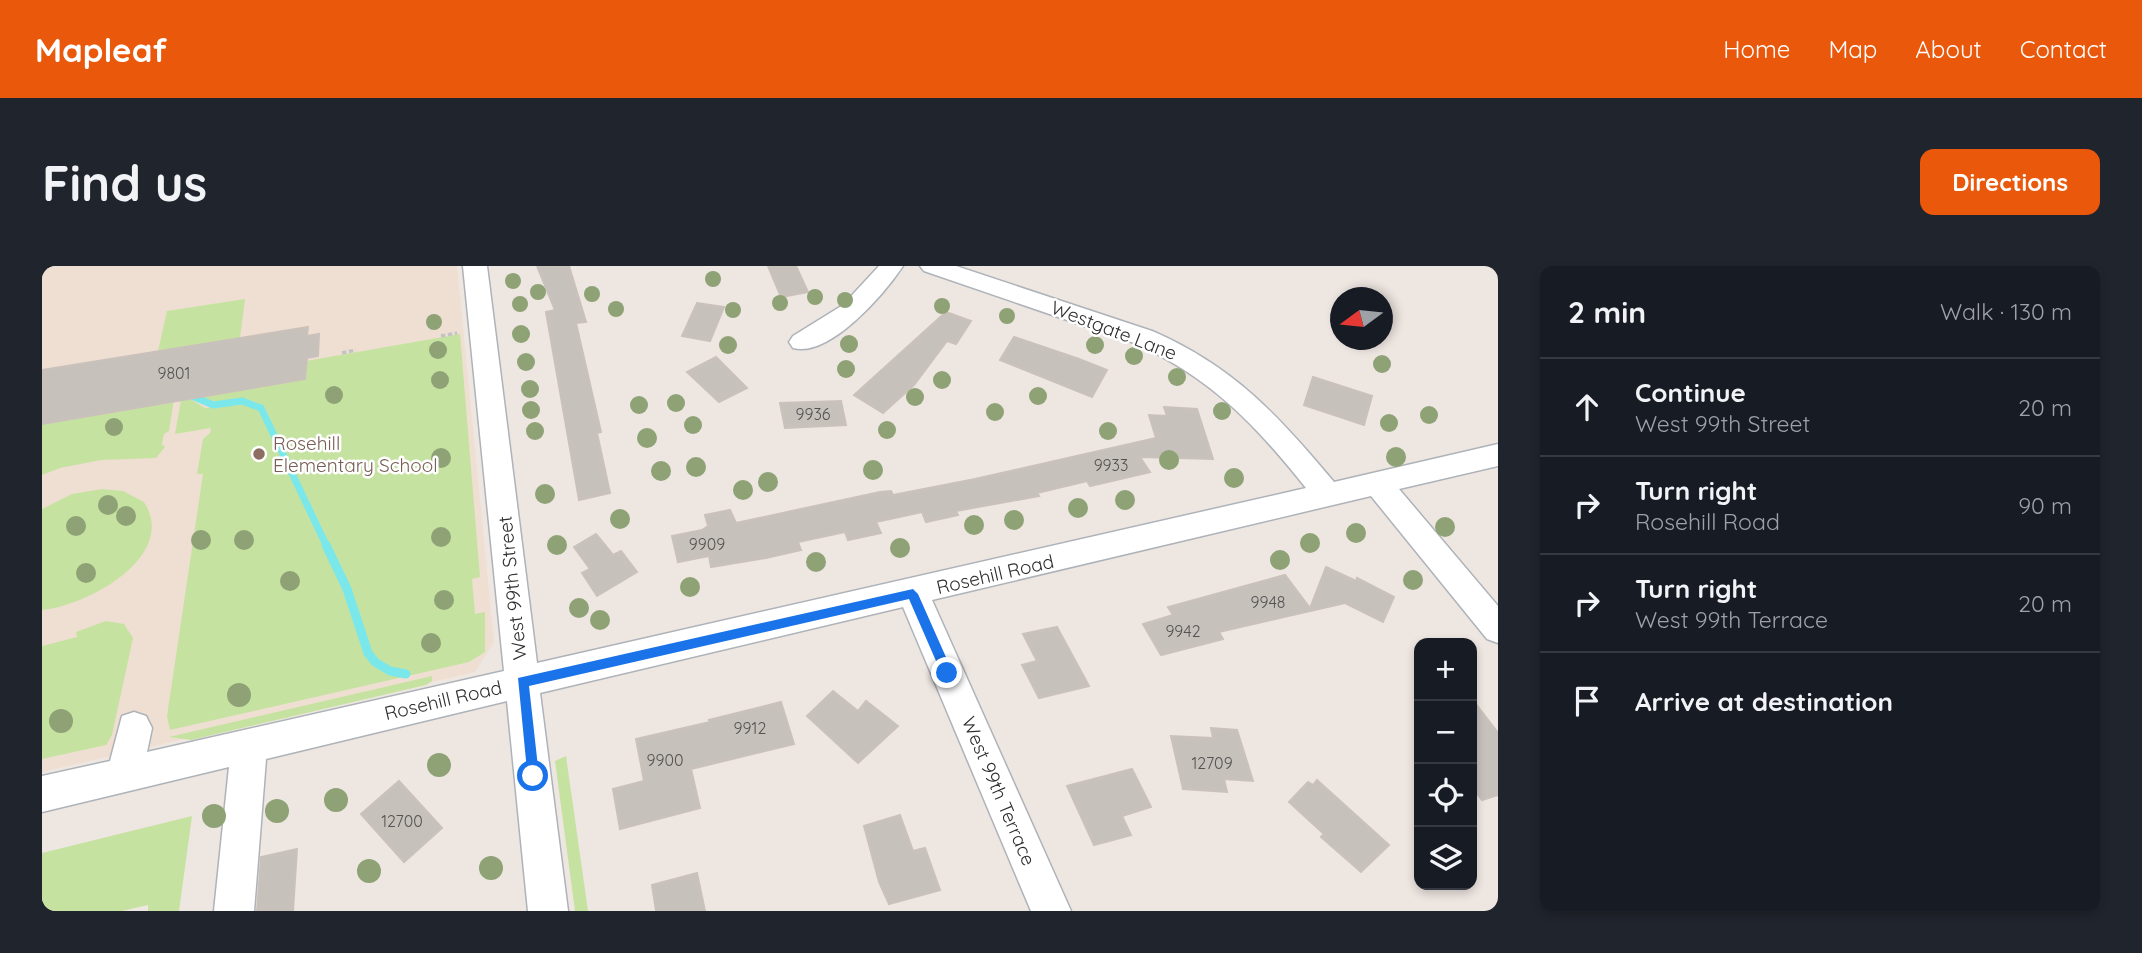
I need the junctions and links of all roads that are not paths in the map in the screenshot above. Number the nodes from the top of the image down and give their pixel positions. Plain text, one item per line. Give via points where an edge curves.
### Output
1 (475, 266) edge
2 (891, 266) edge
3 (932, 266) edge
4 (802, 342) dead end
5 (1498, 455) edge
6 (1377, 483) junction
7 (1328, 495) junction
8 (913, 594) junction
9 (1498, 629) edge
10 (522, 682) junction
11 (134, 728) dead end
12 (248, 746) junction
13 (125, 775) junction
14 (42, 794) edge
15 (234, 911) edge
16 (548, 911) edge
17 (1051, 911) edge

1 - 10 street, West 99th Street
2 - 4 street via 856,310
3 - 7 street, Westgate Lane via 1143,337 1213,372 1244,397
5 - 6 street, Rosehill Road
6 - 7 street, Rosehill Road
6 - 9 street
7 - 8 street, Rosehill Road
8 - 10 street, Rosehill Road
8 - 17 street, West 99th Terrace
10 - 12 street, Rosehill Road
10 - 16 street, West 99th Street
11 - 13 street
12 - 13 street, Rosehill Road
12 - 15 street
13 - 14 street, Rosehill Road

